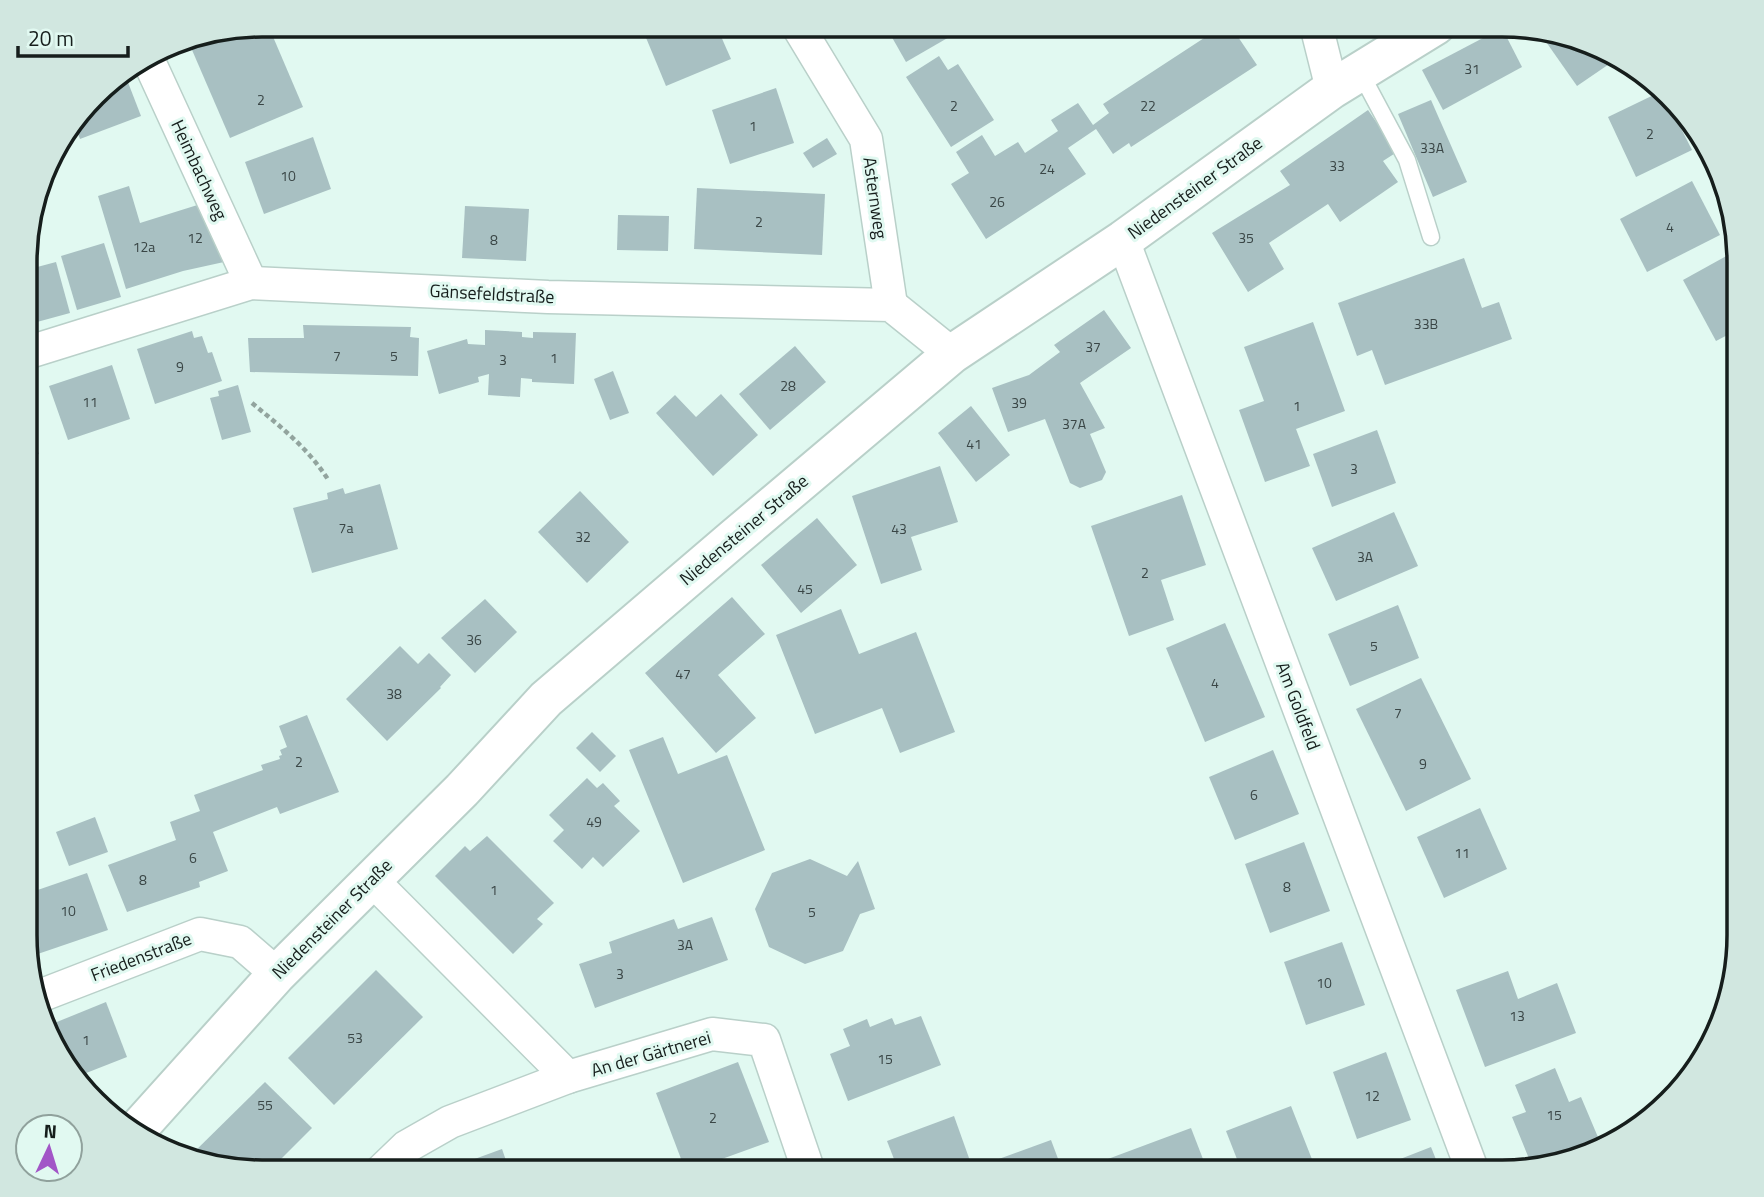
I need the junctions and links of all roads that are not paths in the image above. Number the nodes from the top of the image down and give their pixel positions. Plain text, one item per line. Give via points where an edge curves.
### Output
1 (804, 37) edge
2 (1323, 37) edge
3 (1416, 37) edge
4 (152, 65) edge
5 (1346, 80) junction
6 (1431, 237) dead end
7 (1123, 240) junction
8 (251, 283) junction
9 (891, 305) junction
10 (37, 350) edge
11 (952, 354) junction
12 (371, 879) junction
13 (277, 974) junction
14 (44, 994) edge
15 (568, 1077) junction
16 (141, 1125) edge
17 (392, 1160) edge
18 (805, 1160) edge
19 (1468, 1160) edge

1 - 9 street, Asternweg via 866,139
2 - 5 street
3 - 5 main road, Niedensteiner Straße
4 - 8 street, Heimbachweg
5 - 6 lane via 1407,160
5 - 7 main road, Niedensteiner Straße
7 - 11 main road, Niedensteiner Straße
7 - 19 street, Am Goldfeld
8 - 9 street, Gänsefeldstraße via 548,298
8 - 10 street, Gänsefeldstraße
9 - 11 street
11 - 12 main road, Niedensteiner Straße via 546,699
12 - 13 main road, Niedensteiner Straße
12 - 15 street, An der Gärtnerei
13 - 14 street, Friedenstraße via 240,942 200,934
13 - 16 main road, Niedensteiner Straße
15 - 17 street, An der Gärtnerei via 450,1122
15 - 18 street, An der Gärtnerei via 712,1034 764,1040

